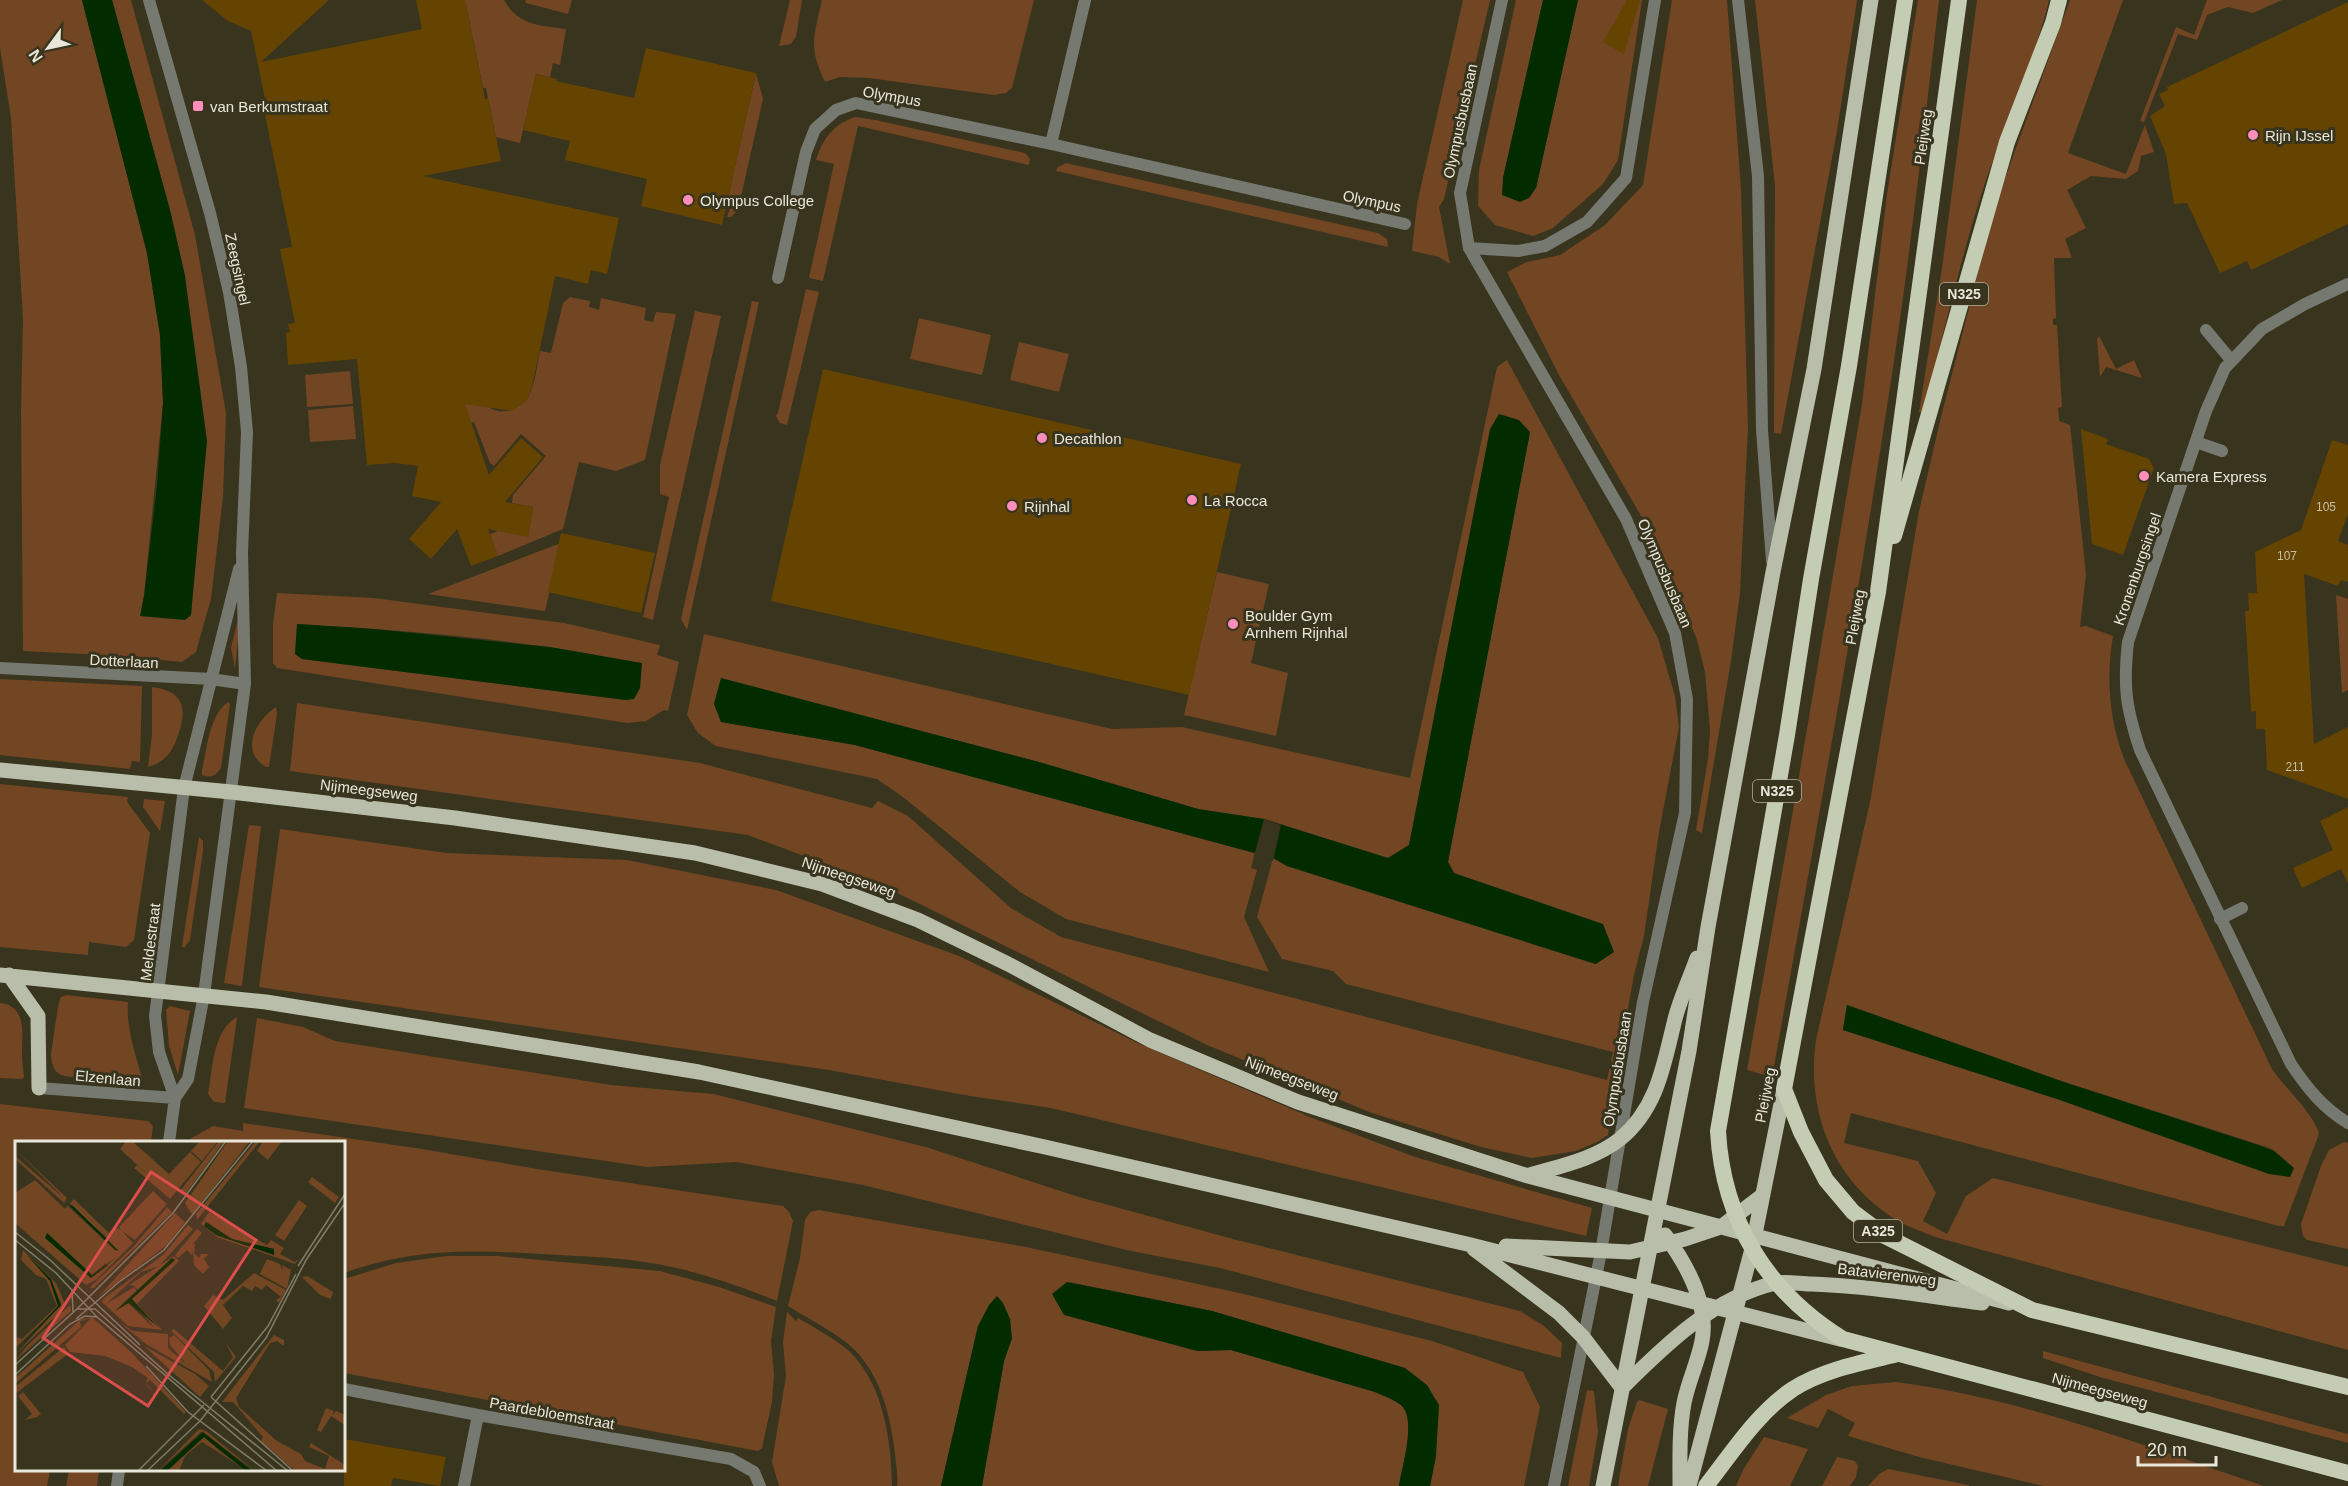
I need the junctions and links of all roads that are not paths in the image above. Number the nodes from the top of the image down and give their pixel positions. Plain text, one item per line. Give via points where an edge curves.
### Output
1 (149, 0) edge
2 (1085, 0) edge
3 (1502, 0) edge
4 (1655, 0) edge
5 (1738, 0) edge
6 (1871, 0) edge
7 (1905, 0) edge
8 (1959, 0) edge
9 (2059, 0) edge
10 (1051, 144) junction
11 (1405, 224) dead end
12 (1469, 248) junction
13 (778, 278) dead end
14 (2348, 284) edge
15 (2206, 330) dead end
16 (2231, 360) junction
17 (2196, 442) junction
18 (2222, 451) dead end
19 (242, 553) junction
20 (1773, 572) junction
21 (1878, 592) junction
22 (0, 668) edge
23 (212, 679) junction
24 (246, 684) junction
25 (0, 770) edge
26 (184, 788) junction
27 (231, 792) junction
28 (2242, 908) dead end
29 (2220, 919) junction
30 (1708, 927) junction
31 (5, 975) edge
32 (159, 991) junction
33 (204, 995) junction
34 (39, 1088) joint
35 (1784, 1089) junction
36 (175, 1098) junction
37 (2348, 1123) edge
38 (1620, 1139) junction
39 (169, 1141) edge
40 (1528, 1176) junction
41 (1763, 1195) junction
42 (1610, 1197) junction
43 (1657, 1216) junction
44 (1736, 1217) junction
45 (1721, 1227) junction
46 (1749, 1239) junction
47 (1671, 1243) junction
48 (1467, 1244) junction
49 (1651, 1248) junction
50 (1601, 1252) junction
51 (1595, 1276) junction
52 (1778, 1283) junction
53 (1643, 1289) junction
54 (1737, 1304) junction
55 (1703, 1310) junction
56 (2031, 1310) junction
57 (1583, 1337) junction
58 (1843, 1339) junction
59 (1895, 1354) junction
60 (2348, 1387) edge
61 (1622, 1388) junction
62 (345, 1389) edge
63 (478, 1416) junction
64 (119, 1471) edge
65 (2348, 1473) edge
66 (117, 1486) edge
67 (464, 1486) edge
68 (760, 1486) edge
69 (1554, 1486) edge
70 (1603, 1486) edge
71 (1680, 1486) edge
72 (1689, 1486) edge
73 (1706, 1486) edge

1 - 19 street, Zeegsingel via 229,292 247,432
2 - 10 street
3 - 12 street, Olympusbusbaan via 1460,193
4 - 12 street via 1626,178 1587,222 1545,246 1518,251
5 - 20 street, N325 via 1758,176 1762,430
6 - 20 main road, N325 via 1814,369
7 - 44 highway, N325 via 1849,366 1718,1131 1726,1191
8 - 21 highway, Pleijweg / N325
9 - 21 highway, N325 via 2007,142
10 - 11 street, Olympus
10 - 13 street, Olympus via 856,103 836,110 815,129 806,152
12 - 38 street, Olympusbusbaan via 1626,519 1675,633 1687,699 1685,813 1643,1002
14 - 16 street, Kronenburgsingel via 2262,329
15 - 16 street
16 - 17 street, Kronenburgsingel
17 - 18 street
17 - 29 street, Kronenburgsingel via 2128,642 2124,676 2128,712 2140,750
19 - 23 street, Zeegsingel
19 - 24 street, Zeegsingel
20 - 30 main road, N325
21 - 35 highway, Pleijweg / N325
22 - 23 street, Dotterlaan
23 - 24 street, Dotterlaan
23 - 26 street, Zeegsingel
24 - 27 street, Zeegsingel
25 - 26 main road, Nijmeegseweg
26 - 27 main road, Nijmeegseweg
26 - 32 street, Meldestraat
27 - 33 street, Meldestraat
27 - 40 main road, Nijmeegseweg via 455,818 674,850 822,884 918,920 1150,1040 1298,1102
28 - 29 street
29 - 37 street, Kronenburgsingel via 2291,1064 2311,1093
30 - 38 main road via 1675,1017 1654,1096 1640,1119
30 - 43 main road, N325
31 - 32 main road, Nijmeegseweg
31 - 34 main road via 38,1016
32 - 33 main road, Nijmeegseweg
32 - 36 street, Meldestraat via 155,1016 159,1052
33 - 36 street, Meldestraat via 188,1079
33 - 48 main road, Nijmeegseweg via 699,1072
34 - 36 street, Elzenlaan
35 - 41 main road, Pleijweg / N325
35 - 56 highway, Nijmeegseweg / A325 via 1826,1179 1853,1212 1885,1236
36 - 39 street, Meldestraat
38 - 40 main road via 1592,1154
38 - 42 street, Olympusbusbaan
40 - 42 main road, Nijmeegseweg
41 - 44 main road, Nijmeegseweg
41 - 46 main road, Pleijweg / N325
42 - 43 main road, Nijmeegseweg
42 - 50 street
43 - 45 main road, Nijmeegseweg / A325
43 - 47 main road
43 - 49 main road, N325
44 - 45 main road, Nijmeegseweg
44 - 46 highway, N325
45 - 46 main road, Nijmeegseweg / A325
45 - 47 main road, Nijmeegseweg
46 - 52 highway, Nijmeegseweg
46 - 54 main road, N325
46 - 56 main road, Nijmeegseweg / A325 via 1901,1273
47 - 49 main road, Nijmeegseweg
47 - 55 main road
48 - 50 main road, Nijmeegseweg
48 - 51 main road, Nijmeegseweg
48 - 57 main road via 1539,1297
49 - 50 main road, Nijmeegseweg
49 - 53 main road, N325
50 - 51 street
51 - 53 main road, Nijmeegseweg
51 - 57 street
52 - 54 main road, Batavierenweg
52 - 56 main road, Batavierenweg via 1834,1285
52 - 58 highway, Nijmeegseweg via 1816,1323
53 - 55 main road, Nijmeegseweg
53 - 61 main road
54 - 55 main road, Nijmeegseweg
54 - 58 main road, Nijmeegseweg
54 - 72 main road
55 - 61 main road
55 - 71 main road via 1702,1341 1684,1403
56 - 60 highway, Nijmeegseweg / A325
57 - 61 main road
57 - 69 street
58 - 59 highway, Nijmeegseweg
59 - 65 highway, Nijmeegseweg
59 - 73 highway via 1820,1375 1792,1390 1758,1420
61 - 70 main road
62 - 63 street, Paardebloemstraat
63 - 67 street
63 - 68 street, Paardebloemstraat via 731,1459 754,1472
64 - 66 street

